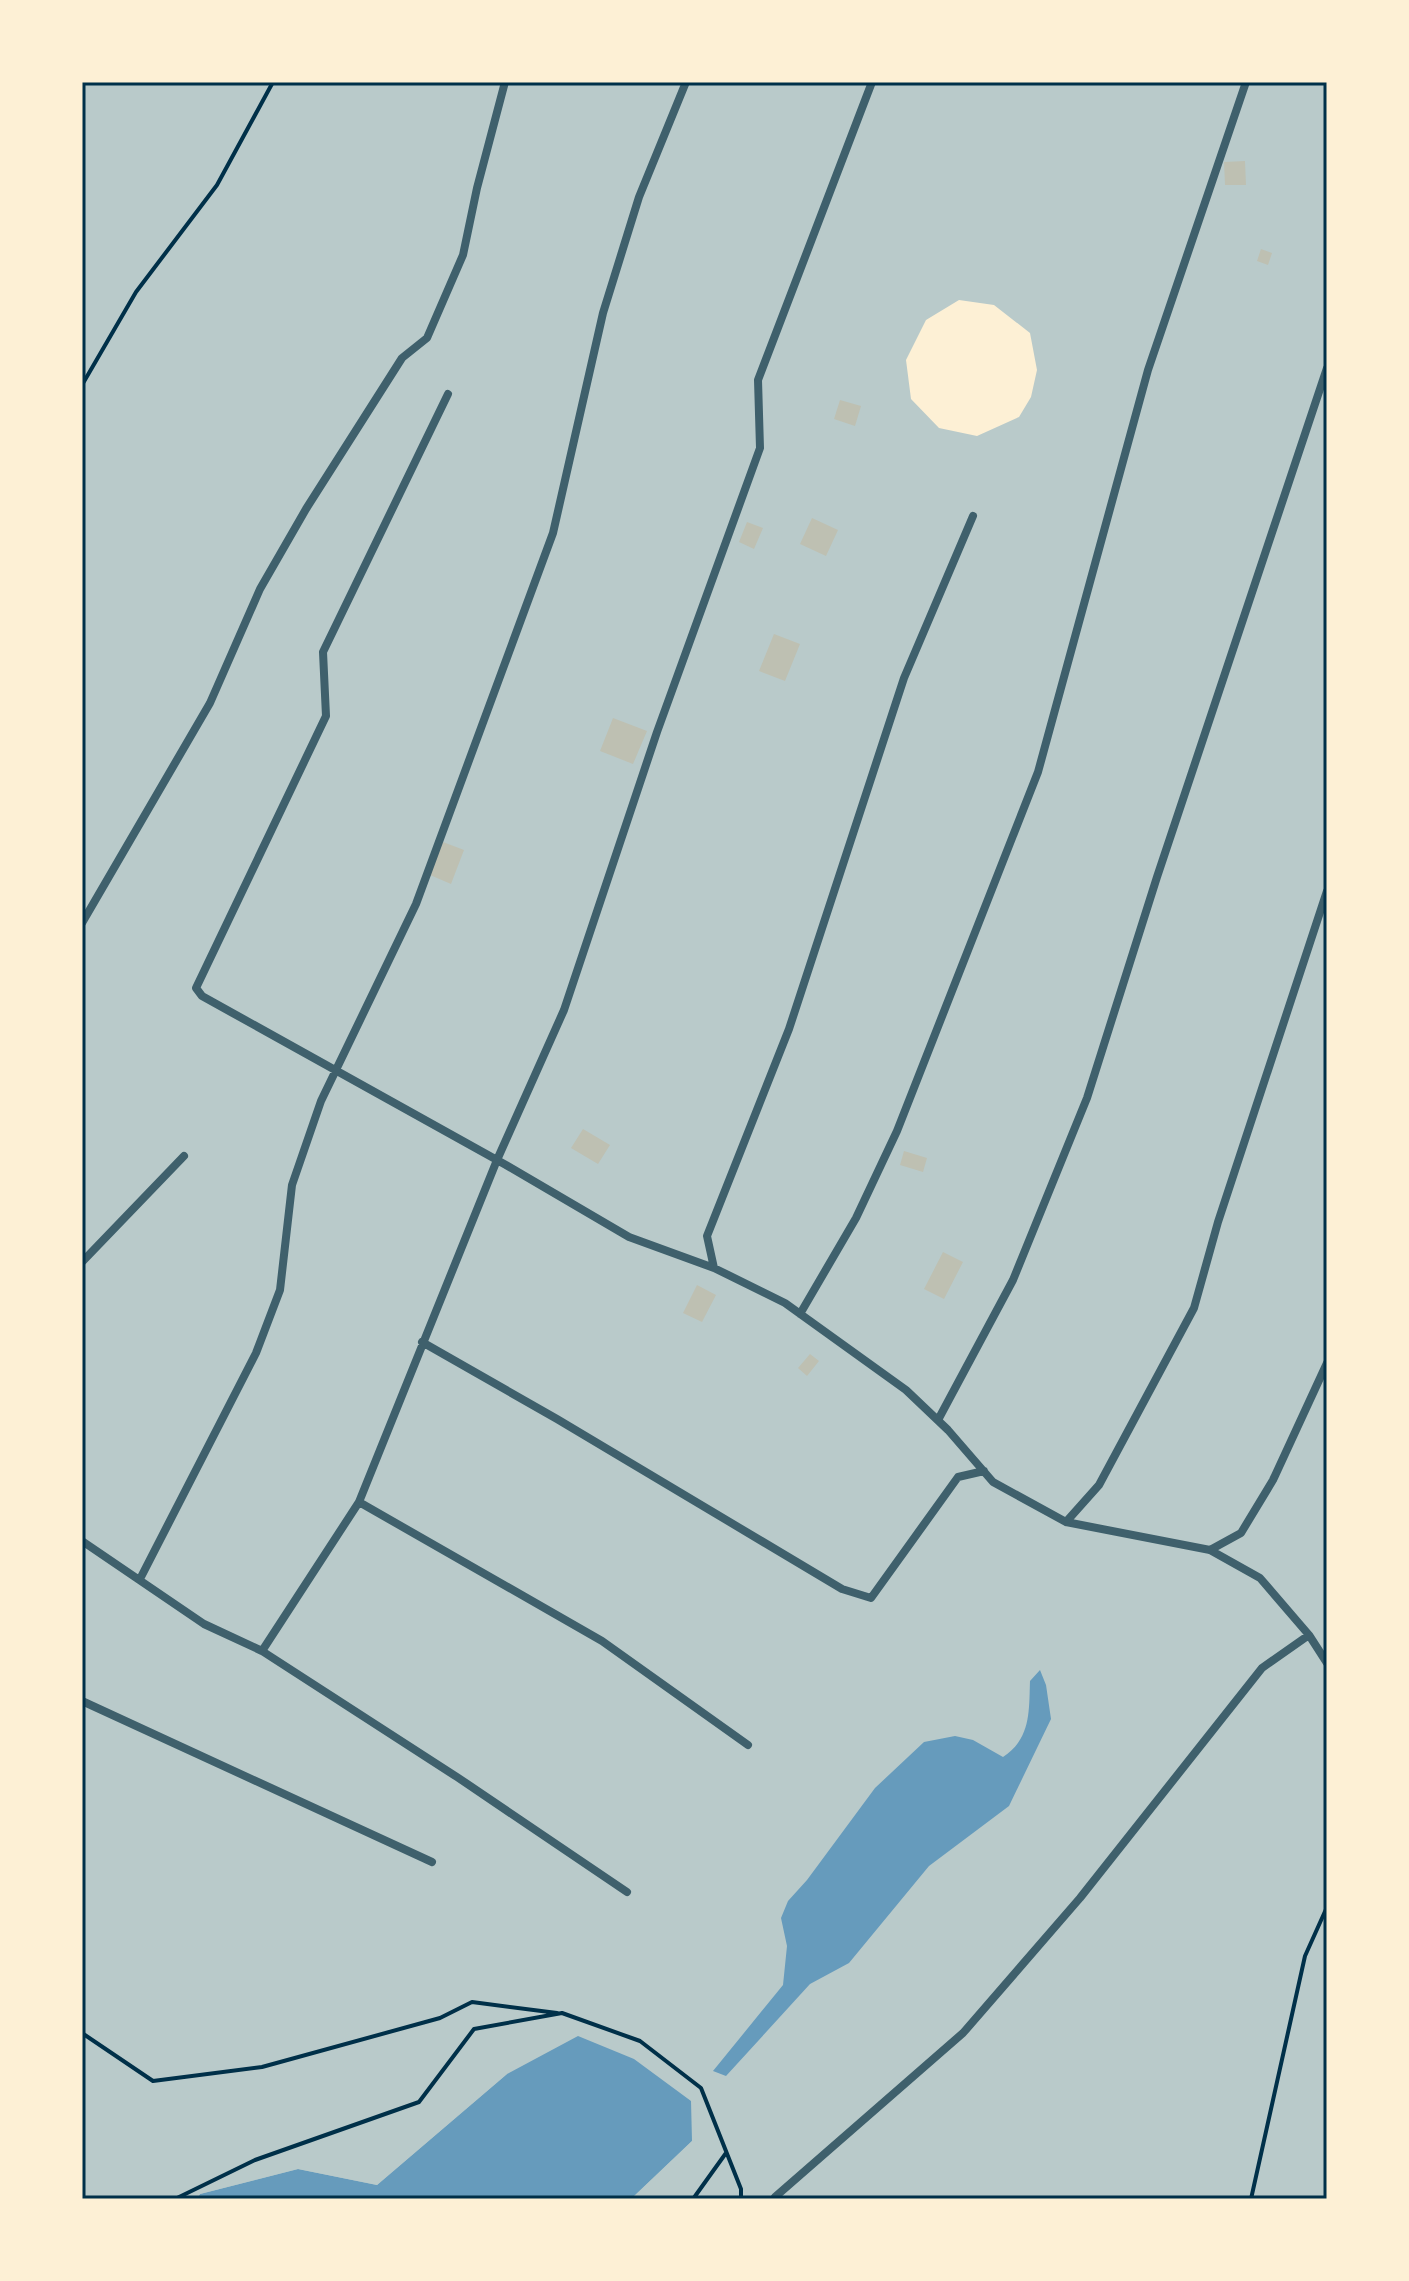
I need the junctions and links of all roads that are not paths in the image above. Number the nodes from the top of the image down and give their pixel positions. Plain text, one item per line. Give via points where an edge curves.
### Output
1 (505, 82) edge
2 (686, 82) edge
3 (872, 82) edge
4 (1246, 82) edge
5 (1327, 368) edge
6 (448, 394) dead end
7 (973, 516) dead end
8 (1327, 891) edge
9 (82, 923) edge
10 (336, 1072) junction
11 (184, 1156) dead end
12 (497, 1160) junction
13 (82, 1262) edge
14 (714, 1268) junction
15 (800, 1314) junction
16 (422, 1342) junction
17 (1327, 1363) edge
18 (938, 1420) junction
19 (984, 1471) junction
20 (359, 1502) junction
21 (1066, 1522) junction
22 (82, 1541) edge
23 (1210, 1550) junction
24 (140, 1579) junction
25 (1309, 1635) junction
26 (262, 1651) junction
27 (1327, 1663) edge
28 (82, 1701) edge
29 (748, 1745) dead end
30 (432, 1862) dead end
31 (627, 1892) dead end
32 (775, 2197) edge

1 - 9 street via 463,255 427,338 402,358 306,509 260,589 210,703
2 - 10 street via 639,197 603,313 553,533 416,904
3 - 12 street via 758,380 760,448 564,1010
4 - 15 street via 1148,370 1038,772 897,1131 856,1218
5 - 18 street via 1087,1098 1013,1280
6 - 10 street via 323,652 326,716 196,988
7 - 14 street via 904,678 789,1029 707,1236
8 - 21 street via 1194,1308 1099,1485
10 - 12 street
10 - 24 street via 292,1185 280,1290 256,1353
11 - 13 street
12 - 14 street via 629,1237
12 - 16 street
14 - 15 street
15 - 18 street via 906,1390
16 - 19 street via 842,1589 871,1598 958,1477
16 - 20 street
17 - 23 street via 1273,1480 1241,1533
18 - 19 street
19 - 21 street via 993,1482
20 - 26 street
20 - 29 street via 602,1641
21 - 23 street
22 - 24 street
23 - 25 street via 1260,1578
24 - 26 street via 204,1624
25 - 27 street
25 - 32 street via 1262,1668 1080,1898 963,2033
26 - 31 street
28 - 30 street

